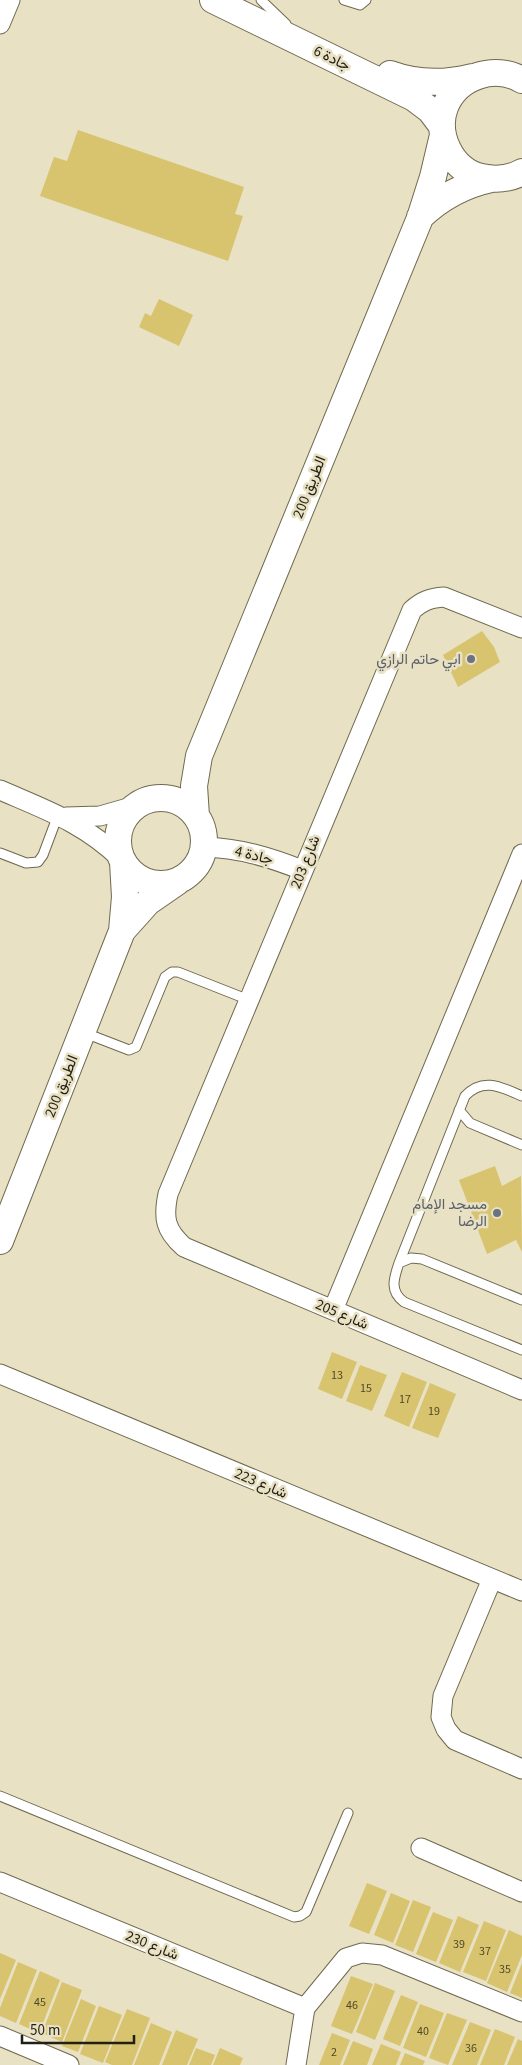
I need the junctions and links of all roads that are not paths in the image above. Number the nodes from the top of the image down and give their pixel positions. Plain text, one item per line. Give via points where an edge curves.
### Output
1 (10, 0) edge
2 (213, 0) edge
3 (236, 0) edge
4 (261, 0) edge
5 (344, 0) edge
6 (366, 0) edge
7 (0, 24) edge
8 (286, 24) junction
9 (515, 70) edge
10 (472, 77) junction
11 (442, 131) junction
12 (521, 173) edge
13 (491, 179) junction
14 (420, 218) junction
15 (522, 628) edge
16 (199, 756) junction
17 (0, 790) edge
18 (144, 802) junction
19 (60, 816) junction
20 (196, 816) junction
21 (204, 847) junction
22 (0, 853) edge
23 (522, 854) edge
24 (122, 860) junction
25 (302, 870) junction
26 (179, 881) junction
27 (122, 931) junction
28 (249, 1000) junction
29 (82, 1032) junction
30 (522, 1096) edge
31 (459, 1110) junction
32 (522, 1145) edge
33 (168, 1229) joint
34 (0, 1241) edge
35 (399, 1263) junction
36 (522, 1300) edge
37 (332, 1310) junction
38 (522, 1350) edge
39 (0, 1374) edge
40 (522, 1390) edge
41 (492, 1579) junction
42 (522, 1592) edge
43 (522, 1769) edge
44 (0, 1796) edge
45 (348, 1813) dead end
46 (421, 1848) dead end
47 (0, 1882) edge
48 (522, 1892) edge
49 (304, 2008) junction
50 (522, 2012) edge
51 (0, 2036) edge
52 (70, 2065) edge
53 (296, 2065) edge

1 - 7 street
2 - 11 main road, جادة 6 via 414,98 430,110
3 - 8 main road, جادة 6
4 - 8 lane
5 - 6 lane via 360,5
8 - 10 main road, جادة 6 via 399,77 443,82
9 - 10 main road, جادة 6
10 - 11 main road, الطريق 200 via 456,89 445,106
11 - 13 main road, جادة 6 via 447,148 460,165 478,176
11 - 14 main road, الطريق 200 via 433,177
12 - 13 main road, الطريق 200
13 - 14 main road, الطريق 200 via 460,188 438,201
14 - 16 main road, الطريق 200
15 - 25 street, شارع 203 via 444,597 432,598 412,610
16 - 18 main road, الطريق 200 via 173,784
16 - 20 main road, الطريق 200 via 194,786
17 - 19 street
18 - 19 street via 100,816
18 - 20 main road via 172,799 190,808
18 - 24 main road via 122,820 118,830
19 - 22 lane via 38,862 26,863
19 - 24 street via 94,835
20 - 21 main road via 203,831
21 - 25 street, جادة 4 via 258,854
21 - 26 main road via 196,867
23 - 37 street
24 - 26 main road via 134,875 144,881 156,884
24 - 27 main road, الطريق 200 via 125,896
25 - 28 street, شارع 203
26 - 27 main road, الطريق 200 via 148,902
27 - 29 main road, الطريق 200
28 - 29 lane via 172,972 165,977 136,1047 129,1050
28 - 33 street, شارع 203 via 168,1194
29 - 34 main road, الطريق 200
30 - 31 lane via 485,1084 470,1091
31 - 32 lane via 470,1123
31 - 35 lane
33 - 37 street, شارع 205 via 184,1247 196,1254
35 - 36 lane via 411,1258 422,1259
35 - 38 lane via 393,1285 396,1295 404,1302
37 - 40 street, شارع 205
39 - 41 street, شارع 223
41 - 42 street, شارع 223
41 - 43 street via 444,1691 441,1717 455,1740
44 - 45 lane via 294,1917 306,1912
46 - 48 street
47 - 49 street, شارع 230
49 - 50 street via 341,1963 354,1955 368,1953 382,1955
49 - 53 street
51 - 52 street

